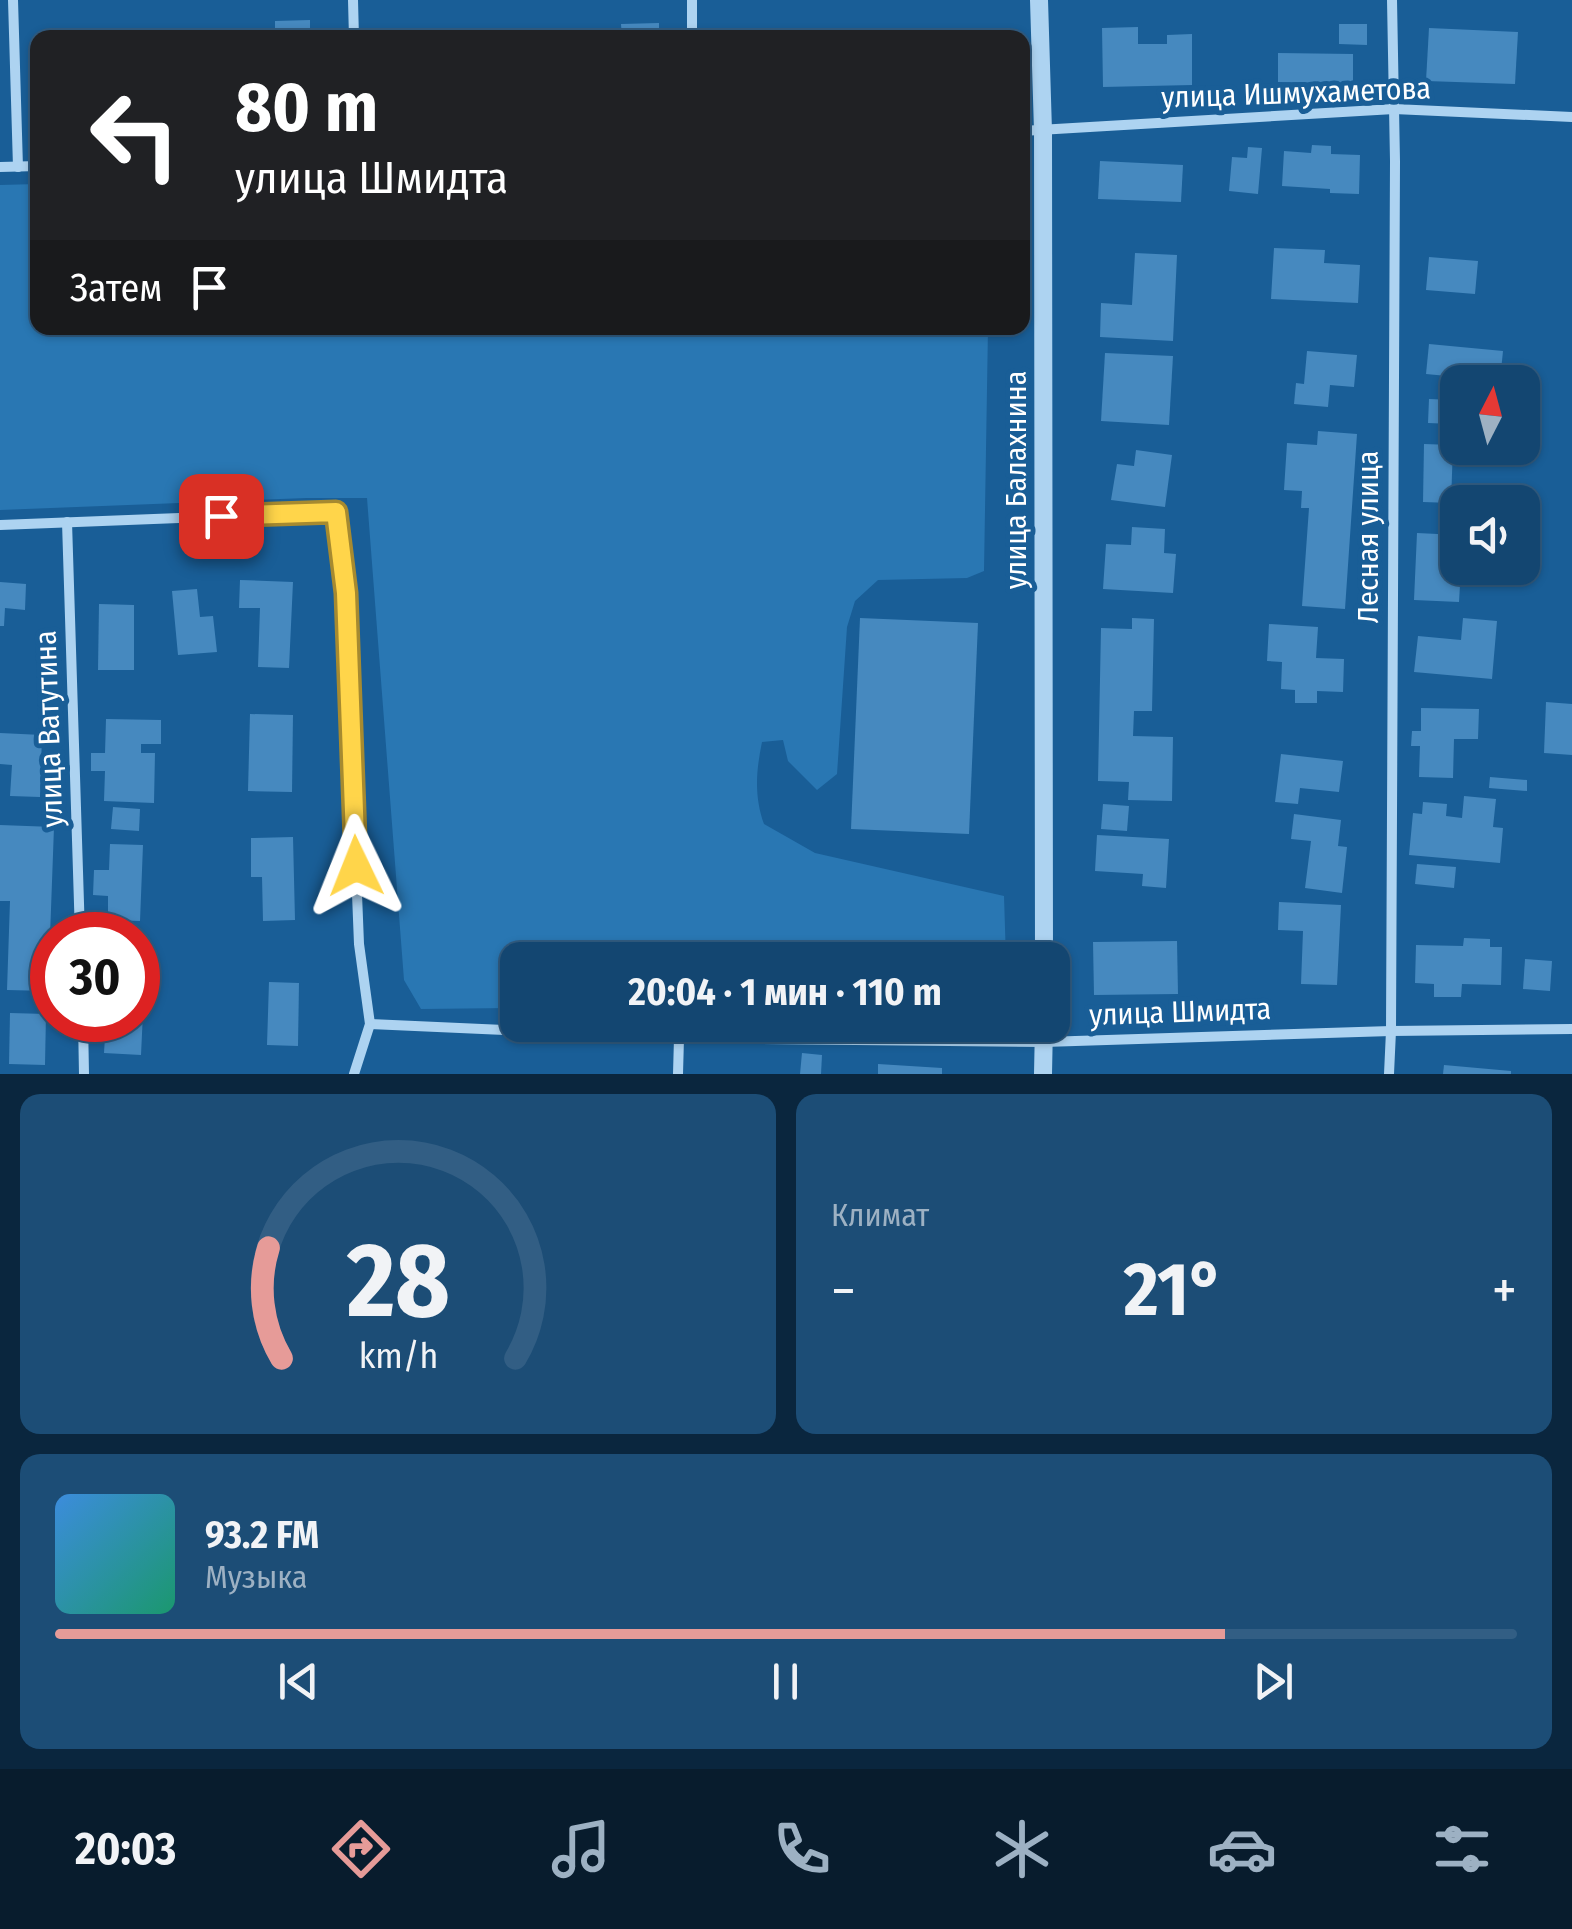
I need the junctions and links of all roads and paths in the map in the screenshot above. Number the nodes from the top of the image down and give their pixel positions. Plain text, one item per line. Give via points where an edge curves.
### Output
1 (14, 0) edge
2 (353, 0) edge
3 (692, 0) edge
4 (1040, 0) edge
5 (1392, 0) edge
6 (354, 30) edge
7 (692, 30) edge
8 (1394, 109) junction
9 (1572, 117) edge
10 (1030, 131) edge
11 (1043, 131) junction
12 (30, 166) edge
13 (0, 167) edge
14 (18, 167) junction
15 (67, 522) junction
16 (0, 524) edge
17 (79, 912) edge
18 (1044, 942) edge
19 (370, 1024) junction
20 (500, 1030) edge
21 (1572, 1030) edge
22 (1391, 1031) junction
23 (1070, 1033) edge
24 (83, 1042) edge
25 (679, 1042) edge
26 (1044, 1042) edge
27 (84, 1074) edge
28 (354, 1074) edge
29 (678, 1074) edge
30 (1043, 1074) edge
31 (1388, 1074) edge

1 - 14 street
2 - 6 street
3 - 7 street
4 - 11 street, улица Балахнина
5 - 8 street, Лесная улица
8 - 9 street, улица Ишмухаметова
8 - 11 street, улица Ишмухаметова
8 - 22 street, Лесная улица
10 - 11 street, улица Ишмухаметова
11 - 18 street, улица Балахнина
12 - 14 street
13 - 14 street
15 - 16 street
15 - 17 street, улица Ватутина
15 - 19 street via 336,512 346,593 359,944
19 - 20 street, улица Шмидта
19 - 28 street
21 - 22 street, улица Шмидта
22 - 23 street, улица Шмидта
22 - 31 street, Лесная улица
24 - 27 street
25 - 29 street
26 - 30 street

